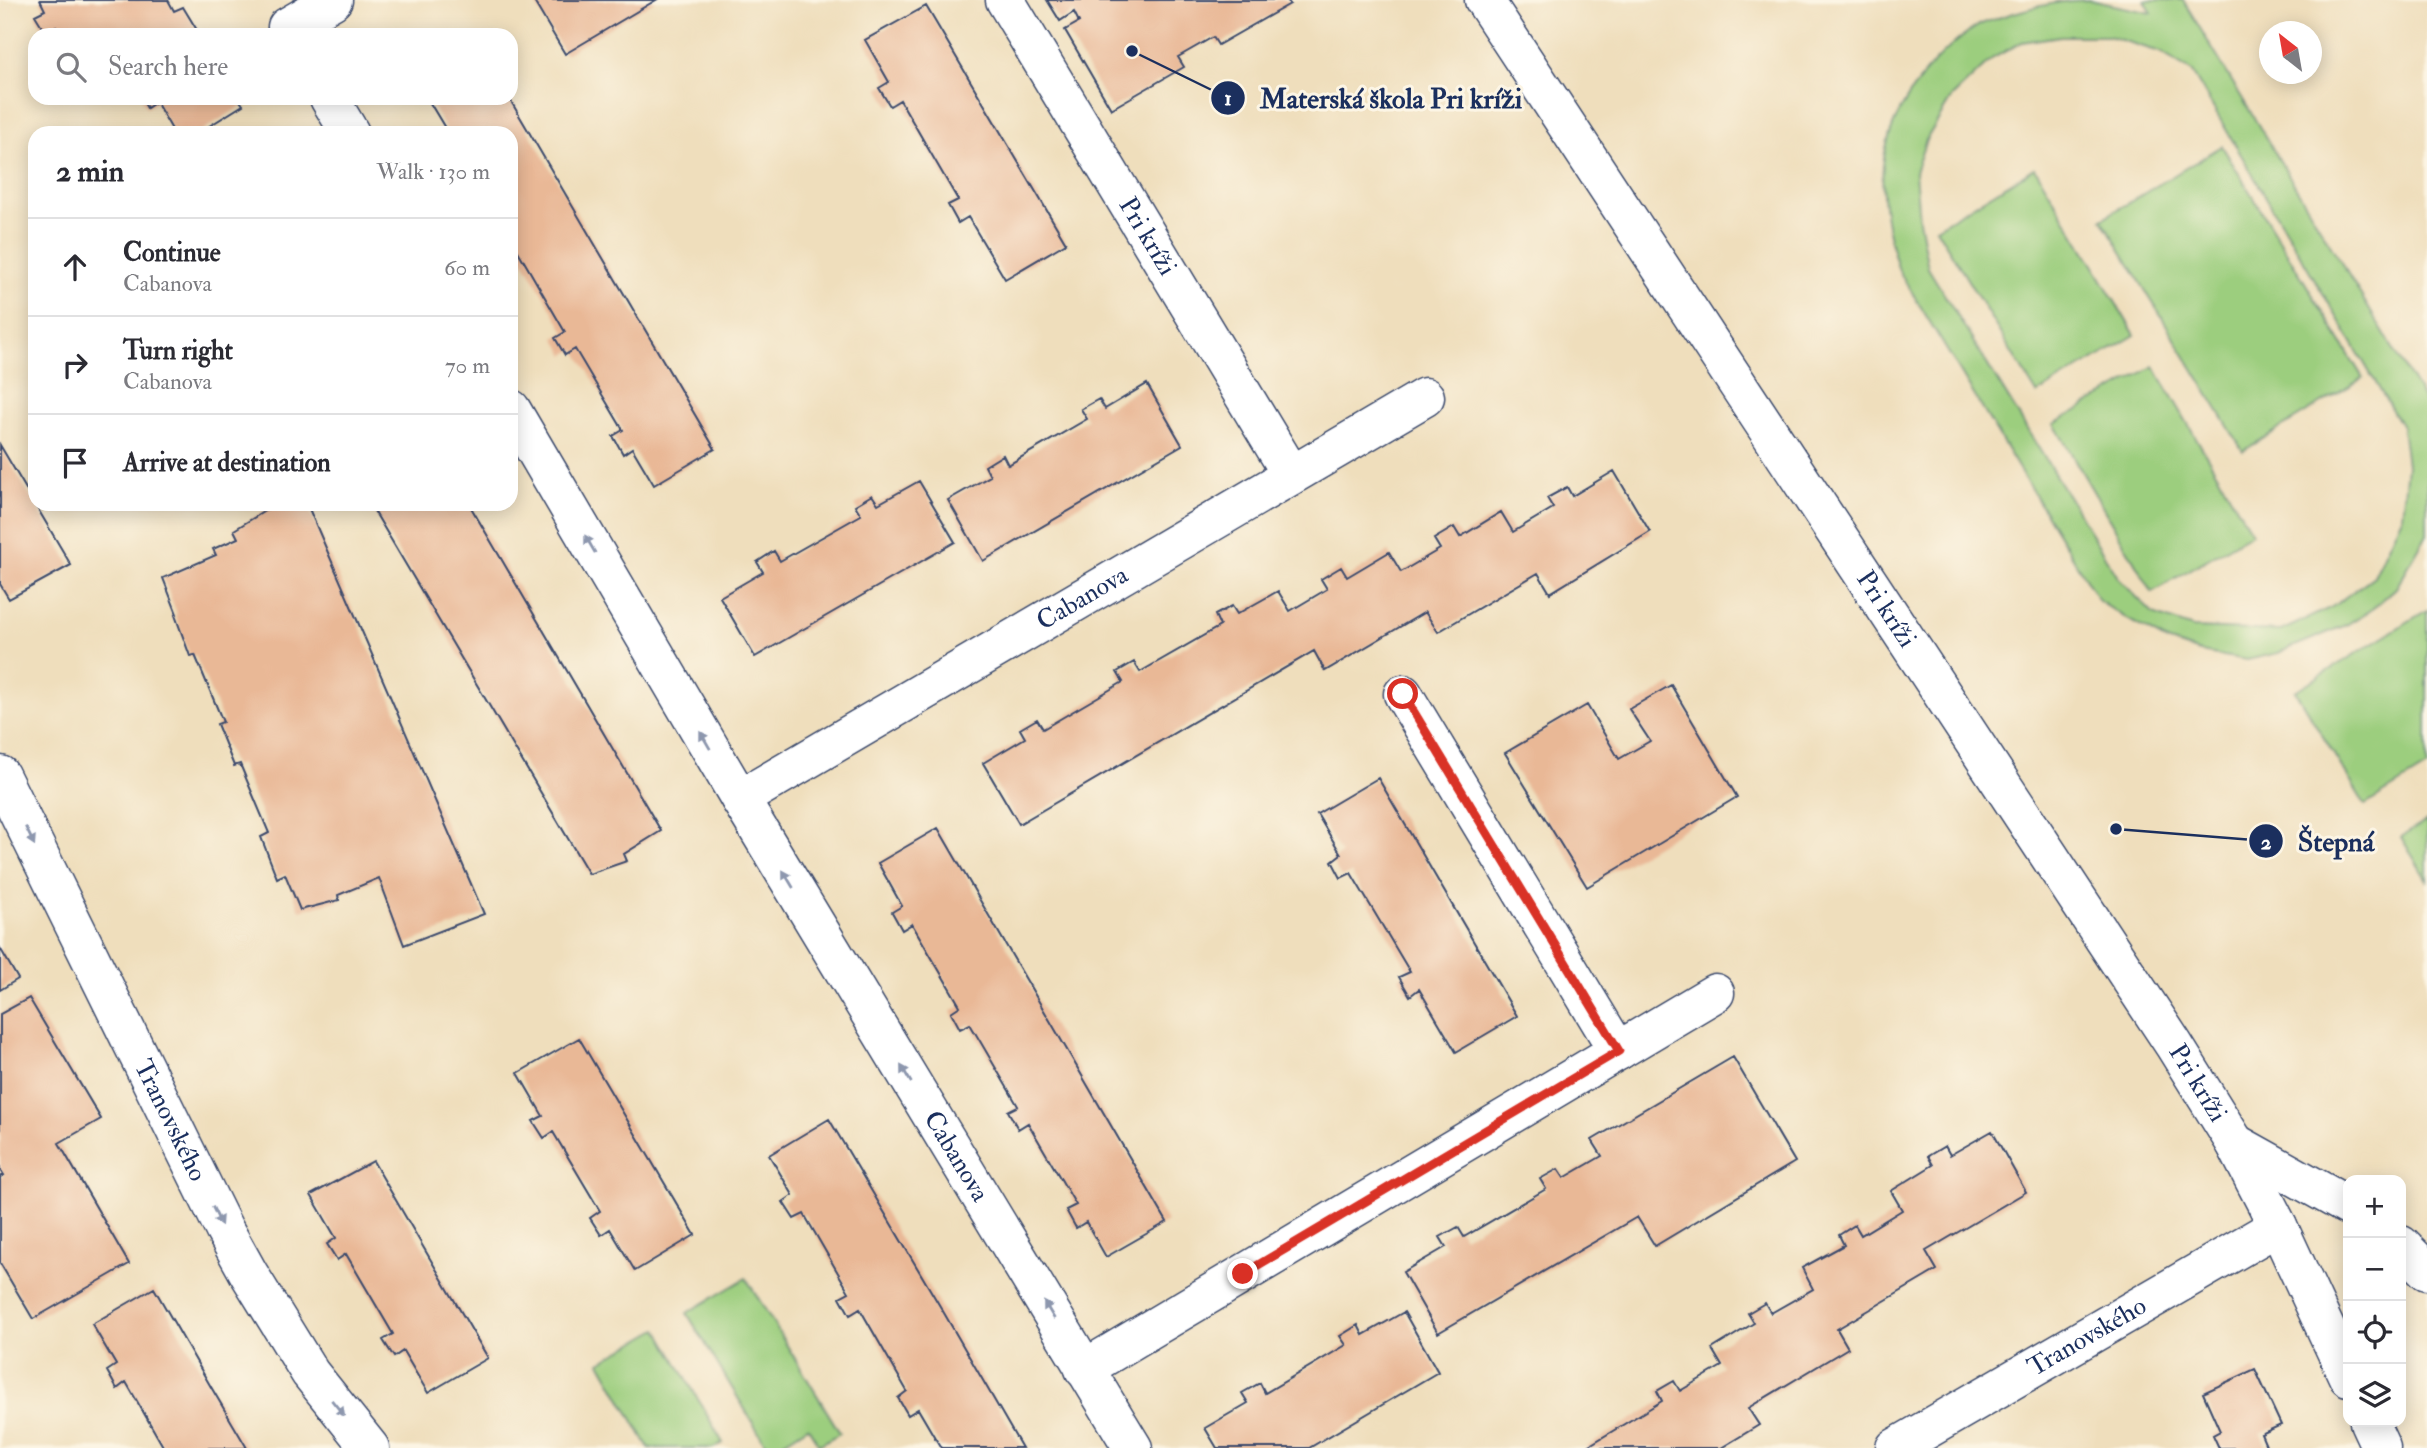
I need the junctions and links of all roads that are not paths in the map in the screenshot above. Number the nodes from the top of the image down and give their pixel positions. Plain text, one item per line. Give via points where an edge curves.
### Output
1 (333, 0) edge
2 (1005, 0) edge
3 (1484, 0) edge
4 (283, 21) edge
5 (333, 105) edge
6 (346, 126) edge
7 (1425, 397) dead end
8 (518, 421) edge
9 (1291, 474) junction
10 (1403, 694) dead end
11 (0, 775) edge
12 (740, 799) junction
13 (1715, 993) dead end
14 (1619, 1051) junction
15 (2235, 1143) junction
16 (2343, 1203) edge
17 (2278, 1226) junction
18 (2406, 1250) edge
19 (2427, 1271) edge
20 (2343, 1366) edge
21 (1084, 1369) junction
22 (2371, 1427) edge
23 (370, 1448) edge
24 (1133, 1448) edge
25 (1895, 1448) edge
26 (2381, 1448) edge

1 - 4 street
2 - 9 street, Pri kríži
3 - 15 street, Pri kríži
5 - 6 street
7 - 9 street, Cabanova
12 -> 8 street, Cabanova
9 - 12 street, Cabanova
10 - 14 street
11 -> 23 street, Tranovského via 242,1263 310,1373
21 -> 12 street, Cabanova
13 - 14 street
14 - 21 street
15 - 16 street
15 - 17 street, Pri kríži
17 - 20 street, Pri kríži
17 - 25 street, Tranovského
18 - 19 street
21 - 24 street, Cabanova
22 - 26 street

